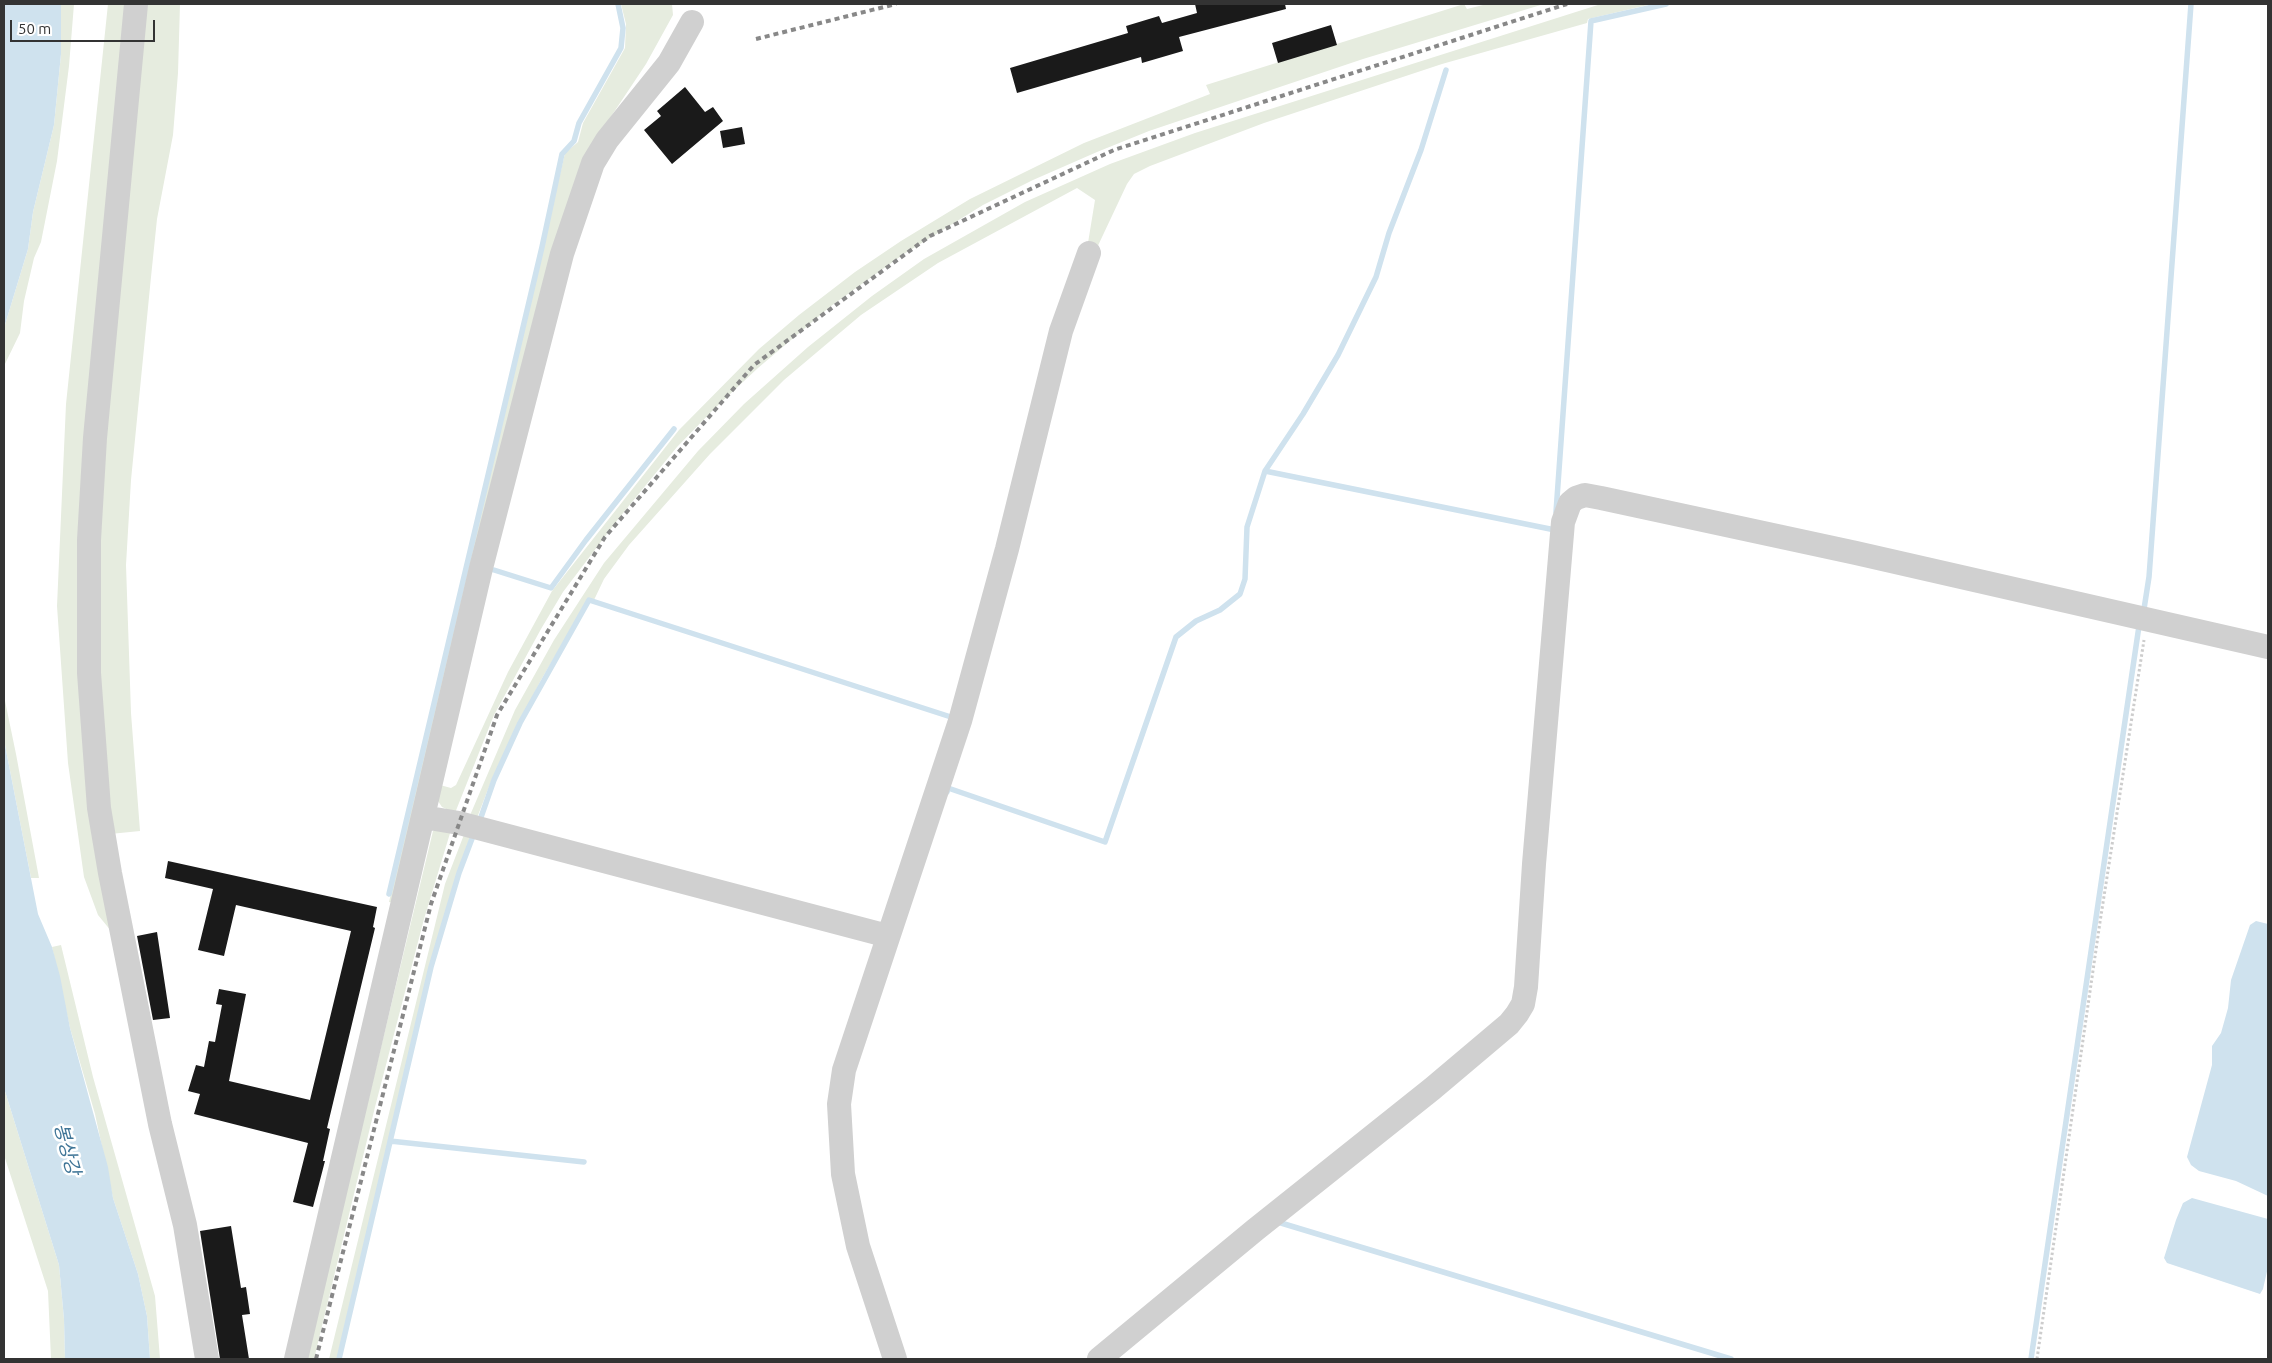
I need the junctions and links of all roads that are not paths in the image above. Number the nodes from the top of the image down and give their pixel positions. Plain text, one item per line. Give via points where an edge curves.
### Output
1 (136, 4) edge
2 (692, 22) dead end
3 (1089, 253) dead end
4 (2268, 647) edge
5 (423, 817) junction
6 (888, 936) junction
7 (207, 1359) edge
8 (296, 1359) edge
9 (895, 1359) edge
10 (1099, 1359) edge

1 - 7 street via 94,438 89,540 89,673 99,808 110,874 160,1124 185,1225
2 - 5 street via 669,63 607,140 593,163 573,219 488,540
3 - 6 street via 1061,331 960,721
4 - 10 street via 1686,516 1585,495 1576,498 1563,522 1523,1004 1510,1024
5 - 6 street via 459,823
5 - 8 street
6 - 9 street via 844,1070 839,1139 858,1246

